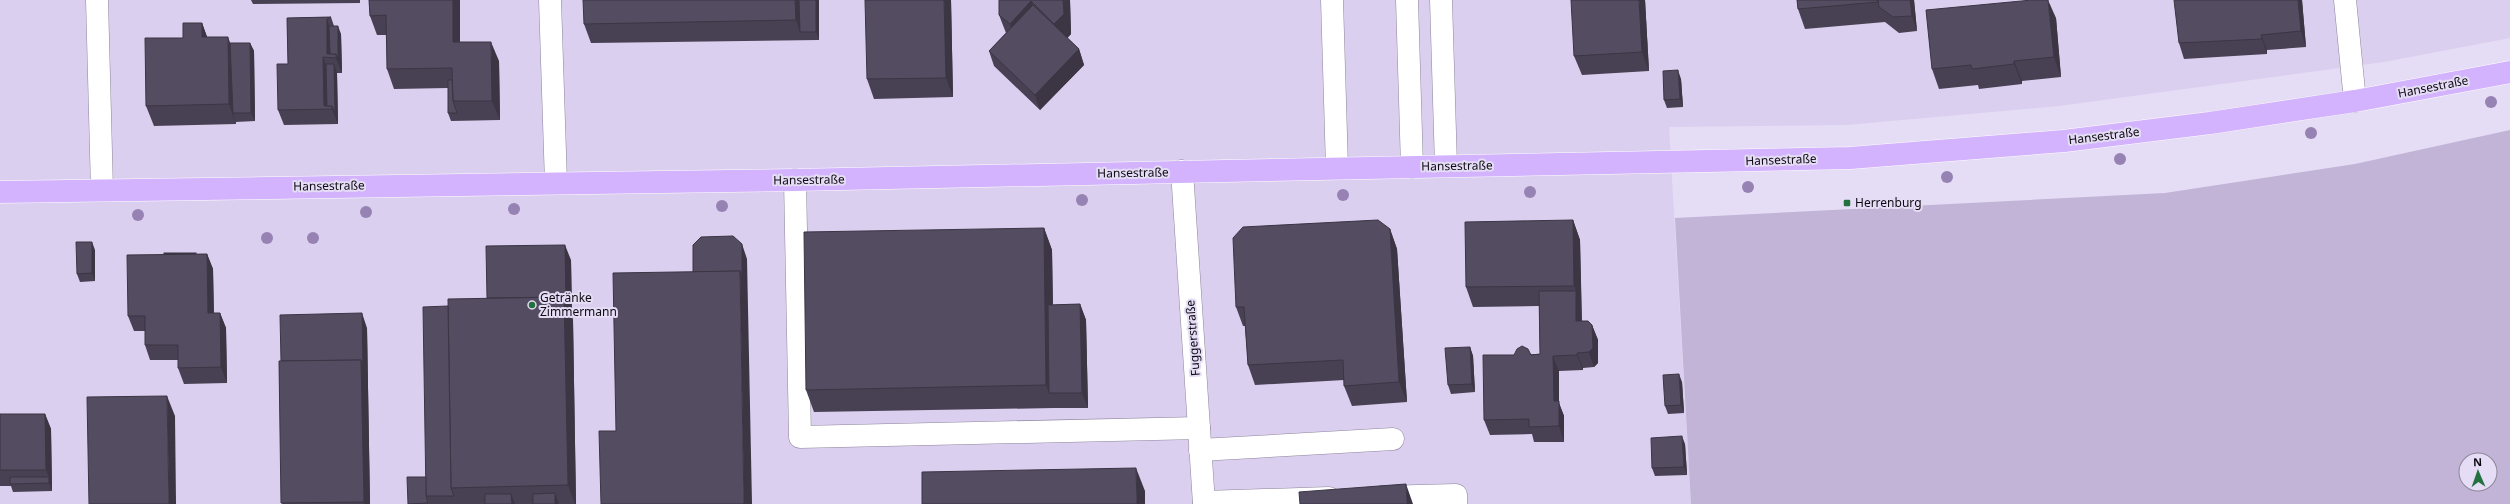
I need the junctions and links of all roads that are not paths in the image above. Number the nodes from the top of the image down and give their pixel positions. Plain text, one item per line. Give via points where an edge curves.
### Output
1 (97, 0) edge
2 (550, 0) edge
3 (1332, 0) edge
4 (1407, 0) edge
5 (1441, 0) edge
6 (2345, 0) edge
7 (2510, 72) edge
8 (2355, 101) junction
9 (1446, 166) junction
10 (1412, 167) junction
11 (1337, 168) junction
12 (1182, 172) junction
13 (795, 180) junction
14 (556, 183) junction
15 (102, 190) junction
16 (0, 192) edge
17 (1199, 428) junction
18 (1393, 439) dead end
19 (1200, 450) junction
20 (1204, 503) edge
21 (1456, 504) edge

1 - 15 street
2 - 14 street
3 - 11 street
4 - 10 street
5 - 9 street
6 - 8 street
7 - 8 main road, Hansestraße
8 - 9 main road, Hansestraße via 2210,123 2064,141 1850,158
9 - 10 main road, Hansestraße
10 - 11 main road, Hansestraße
11 - 12 main road, Hansestraße
12 - 13 main road, Hansestraße
12 - 17 street, Fuggerstraße
13 - 14 main road, Hansestraße
13 - 17 street via 800,437
14 - 15 main road, Hansestraße
15 - 16 main road, Hansestraße
17 - 19 street, Fuggerstraße
18 - 19 street
19 - 20 street, Fuggerstraße
20 - 21 street via 1456,495

